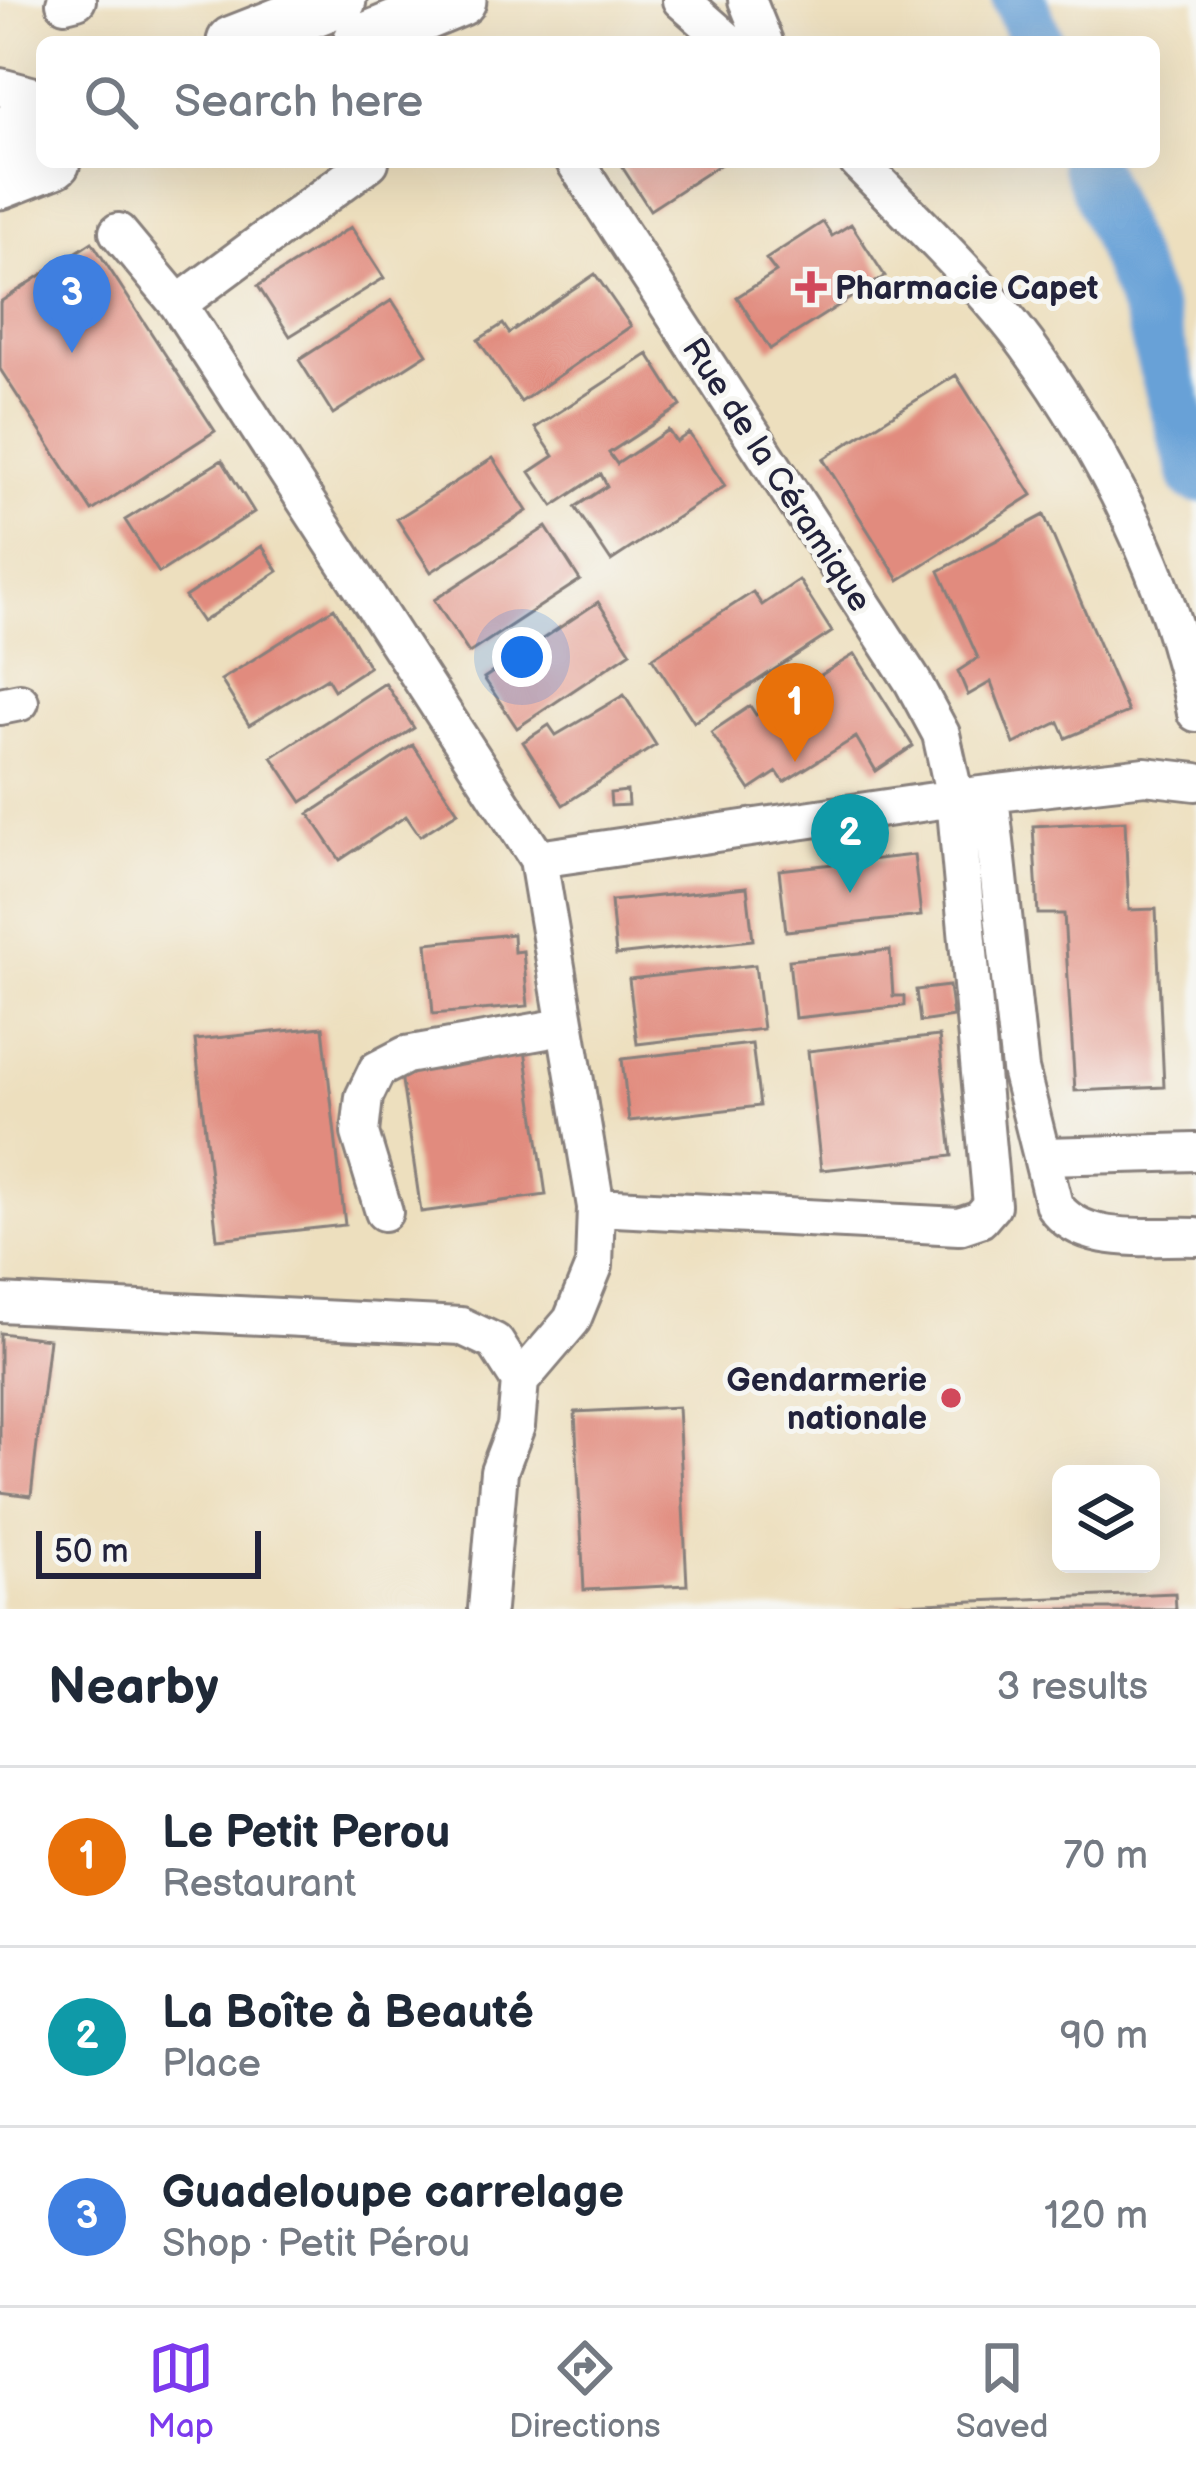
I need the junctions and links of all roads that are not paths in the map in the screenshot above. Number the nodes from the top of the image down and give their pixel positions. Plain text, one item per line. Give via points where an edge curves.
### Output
1 (340, 0) edge
2 (460, 0) edge
3 (681, 0) edge
4 (747, 0) edge
5 (248, 36) edge
6 (373, 36) edge
7 (722, 36) edge
8 (762, 36) edge
9 (0, 87) edge
10 (36, 96) edge
11 (36, 119) edge
12 (0, 134) edge
13 (39, 168) edge
14 (362, 168) edge
15 (579, 168) edge
16 (864, 168) edge
17 (0, 183) edge
18 (118, 232) dead end
19 (178, 304) junction
20 (1196, 712) edge
21 (1196, 782) edge
22 (973, 797) junction
23 (538, 859) junction
24 (563, 1027) junction
25 (1196, 1152) edge
26 (1045, 1156) junction
27 (596, 1207) junction
28 (384, 1212) dead end
29 (1196, 1237) edge
30 (0, 1303) edge
31 (520, 1381) junction
32 (488, 1609) edge

1 - 5 highway
2 - 6 highway
3 - 7 street
4 - 8 street
9 - 10 street
11 - 12 highway
13 - 17 highway
14 - 19 street
15 - 22 street, Rue de la Céramique via 913,682
16 - 20 street via 1025,342 1108,470 1157,583
18 - 19 street
19 - 23 street
21 - 22 street via 1145,776
22 - 23 street
22 - 26 street via 1020,1069
22 - 27 street via 992,1205 980,1219 959,1226
23 - 24 street
24 - 27 street
24 - 28 street via 406,1055 377,1070 360,1133
25 - 26 street
26 - 29 street via 1054,1205 1078,1227
27 - 31 street via 594,1267 572,1320
30 - 31 street via 460,1326 495,1342
31 - 32 street via 516,1426 499,1471

